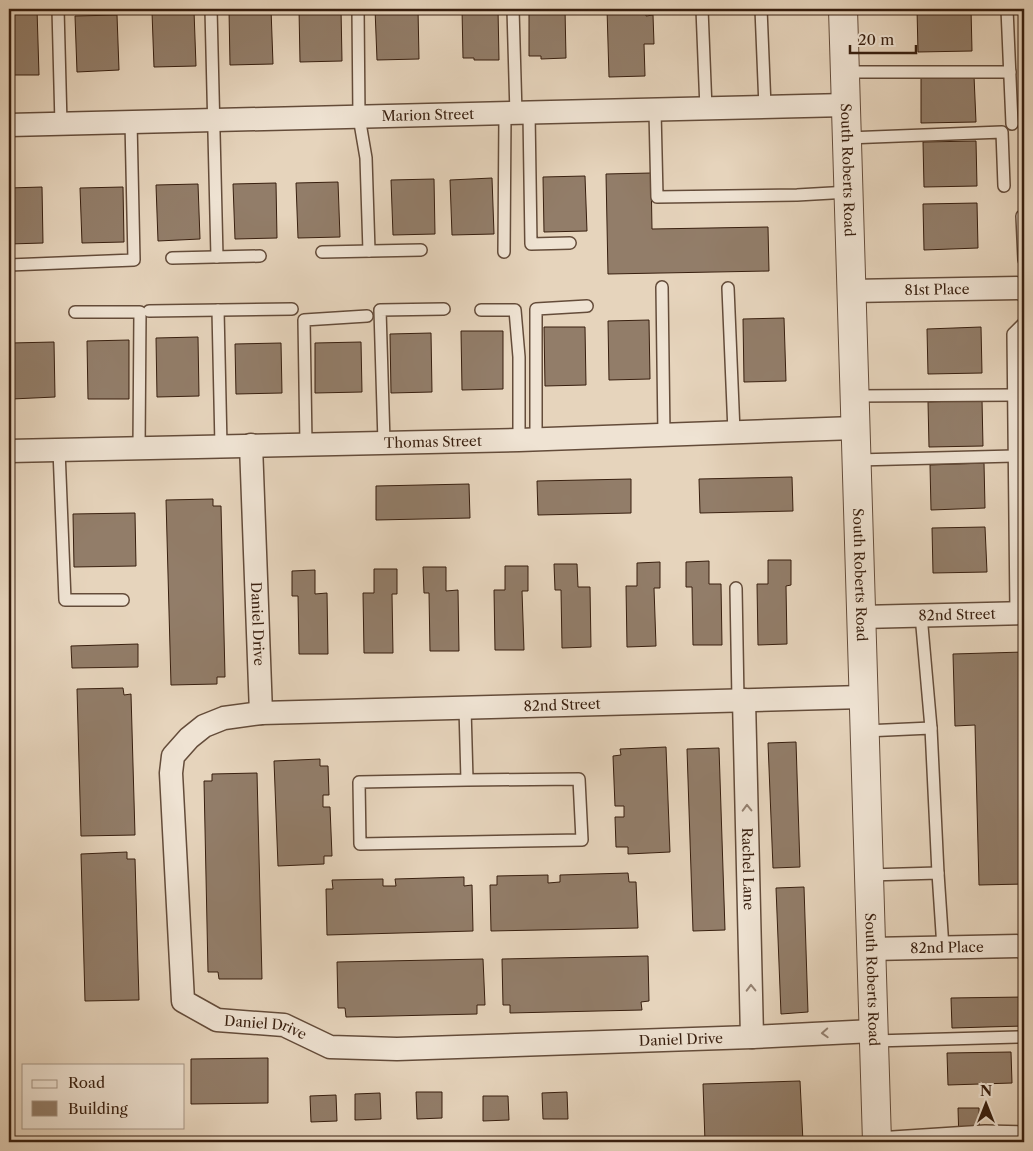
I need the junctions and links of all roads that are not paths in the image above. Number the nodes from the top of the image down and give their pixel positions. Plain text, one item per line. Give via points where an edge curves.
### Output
1 (58, 9) edge
2 (211, 9) edge
3 (358, 9) edge
4 (513, 9) edge
5 (702, 9) edge
6 (761, 9) edge
7 (843, 9) edge
8 (1007, 9) edge
9 (845, 72) junction
10 (1010, 72) junction
11 (846, 105) junction
12 (765, 107) junction
13 (706, 109) junction
14 (655, 111) junction
15 (517, 114) junction
16 (359, 117) junction
17 (215, 120) junction
18 (131, 122) junction
19 (61, 124) junction
20 (1012, 124) dead end
21 (9, 125) edge
22 (847, 138) junction
23 (1004, 186) dead end
24 (848, 192) junction
25 (1022, 216) dead end
26 (570, 243) dead end
27 (420, 250) dead end
28 (370, 251) junction
29 (322, 252) dead end
30 (504, 252) dead end
31 (260, 256) dead end
32 (217, 257) junction
33 (172, 258) dead end
34 (1024, 260) edge
35 (9, 265) edge
36 (662, 287) dead end
37 (728, 288) dead end
38 (1024, 288) edge
39 (851, 291) junction
40 (587, 306) dead end
41 (292, 309) dead end
42 (444, 309) dead end
43 (218, 310) junction
44 (481, 310) dead end
45 (149, 311) dead end
46 (74, 312) dead end
47 (367, 316) dead end
48 (1024, 323) edge
49 (1014, 395) junction
50 (855, 396) junction
51 (856, 428) junction
52 (734, 432) junction
53 (664, 435) junction
54 (527, 440) junction
55 (384, 442) junction
56 (306, 444) junction
57 (251, 445) junction
58 (221, 446) junction
59 (139, 449) junction
60 (59, 450) junction
61 (9, 451) edge
62 (1014, 456) junction
63 (856, 460) junction
64 (736, 588) dead end
65 (123, 600) dead end
66 (1020, 613) edge
67 (921, 615) junction
68 (861, 617) junction
69 (864, 697) junction
70 (741, 700) junction
71 (465, 708) junction
72 (261, 713) junction
73 (931, 728) junction
74 (864, 731) junction
75 (467, 780) junction
76 (938, 873) junction
77 (869, 875) junction
78 (1024, 946) edge
79 (943, 948) junction
80 (871, 949) junction
81 (874, 1036) junction
82 (752, 1037) junction
83 (1018, 1037) dead end
84 (1024, 1132) edge
85 (877, 1140) edge

1 - 19 lane
2 - 17 lane
3 - 16 lane
4 - 15 lane
5 - 13 lane
6 - 12 lane
7 - 9 street, South Roberts Road
8 - 10 lane
9 - 10 lane
9 - 11 street, South Roberts Road
10 - 20 lane
11 - 12 street, Marion Street
11 - 22 street, South Roberts Road
12 - 13 street, Marion Street
13 - 14 street, Marion Street
14 - 15 street, Marion Street
14 - 24 lane via 657,196
15 - 16 street, Marion Street
15 - 26 lane via 531,244
15 - 30 lane
16 - 17 street, Marion Street
16 - 28 lane via 366,158
17 - 18 street, Marion Street
17 - 32 lane
18 - 19 street, Marion Street
18 - 35 lane via 134,260
19 - 21 street, Marion Street
22 - 23 lane via 1002,132
22 - 24 street, South Roberts Road
24 - 39 street, South Roberts Road
25 - 34 lane
27 - 28 lane
28 - 29 lane
31 - 32 lane
32 - 33 lane
36 - 53 lane
37 - 52 lane
38 - 39 street, 81st Place
39 - 50 street, South Roberts Road
40 - 54 lane via 536,309
41 - 43 lane
42 - 55 lane via 380,310
43 - 45 lane
43 - 58 lane
44 - 54 lane via 515,310
46 - 59 lane via 140,312
47 - 56 lane via 304,320
48 - 49 lane via 1013,334
49 - 50 lane
49 - 62 lane
50 - 51 street, South Roberts Road
51 - 52 street, Thomas Street
51 - 63 street, South Roberts Road
52 - 53 street, Thomas Street
53 - 54 street, Thomas Street
54 - 55 street, Thomas Street
55 - 56 street, Thomas Street
56 - 57 street, Thomas Street
57 - 58 street, Thomas Street
57 - 72 street, Daniel Drive
58 - 59 street, Thomas Street
59 - 60 street, Thomas Street
60 - 61 street, Thomas Street
60 - 65 lane via 65,600
62 - 63 lane
62 - 66 lane
63 - 68 street, South Roberts Road
64 - 70 lane
66 - 67 street, 82nd Street
67 - 68 street, 82nd Street
67 - 73 lane
68 - 69 street, South Roberts Road
69 - 70 street, 82nd Street
69 - 74 street, South Roberts Road
70 - 71 street, 82nd Street
82 -> 70 street, Rachel Lane
71 - 72 street, 82nd Street
71 - 75 lane
72 - 82 street, Daniel Drive via 224,718 204,726 173,756 171,773 183,1001 217,1020 284,1025 330,1048 397,1049
73 - 74 lane
73 - 76 lane
74 - 77 street, South Roberts Road
75 - 75 lane via 579,780 582,840 360,844 359,782
76 - 77 lane
76 - 79 lane
77 - 80 street, South Roberts Road
78 - 79 street, 82nd Place
79 - 80 street, 82nd Place
80 - 81 street, South Roberts Road
81 -> 82 street, Daniel Drive
81 - 83 lane
81 - 85 street, South Roberts Road
84 - 85 lane via 985,1131

